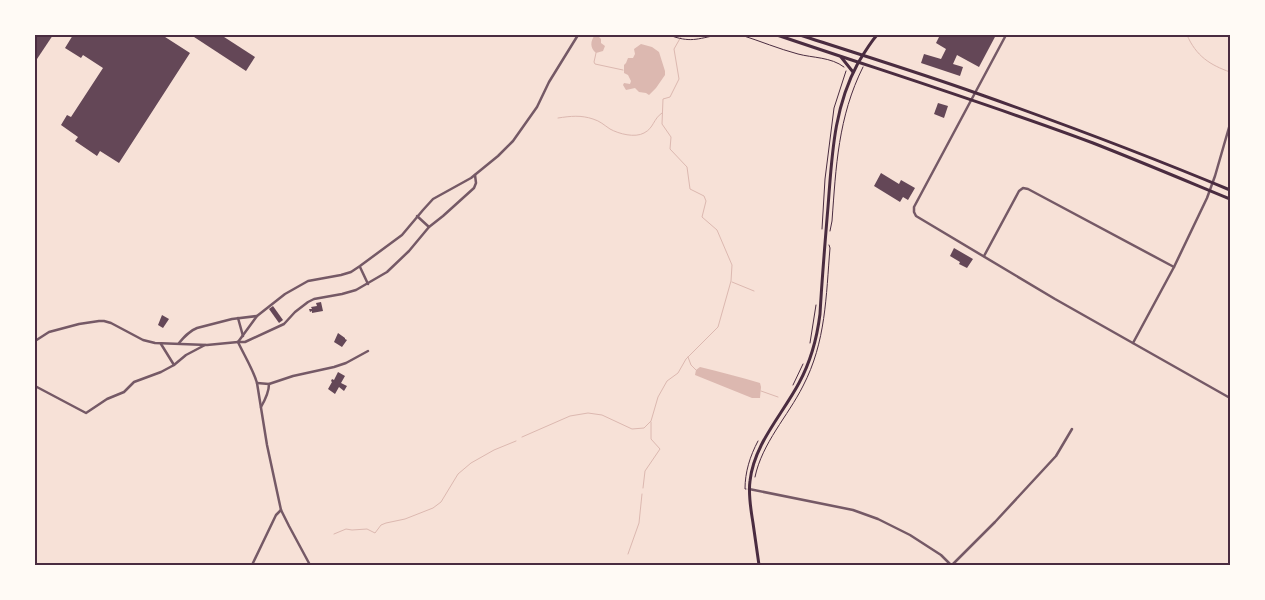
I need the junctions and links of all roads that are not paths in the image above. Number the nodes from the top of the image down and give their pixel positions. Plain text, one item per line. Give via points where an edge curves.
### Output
1 (578, 35) edge
2 (777, 35) edge
3 (800, 35) edge
4 (877, 35) edge
5 (1006, 35) edge
6 (841, 56) junction
7 (862, 56) junction
8 (859, 62) junction
9 (853, 72) junction
10 (976, 93) junction
11 (972, 100) junction
12 (1230, 124) edge
13 (475, 175) junction
14 (1213, 183) junction
15 (1210, 190) junction
16 (1230, 190) edge
17 (1230, 199) edge
18 (417, 216) junction
19 (428, 227) junction
20 (984, 256) junction
21 (360, 267) junction
22 (1174, 267) junction
23 (368, 284) junction
24 (258, 316) junction
25 (238, 318) junction
26 (243, 336) junction
27 (35, 341) edge
28 (238, 342) junction
29 (1133, 343) junction
30 (161, 344) junction
31 (179, 344) junction
32 (207, 345) junction
33 (368, 352) dead end
34 (174, 365) junction
35 (257, 383) junction
36 (269, 384) junction
37 (35, 386) edge
38 (1230, 398) edge
39 (261, 407) junction
40 (1072, 428) dead end
41 (747, 489) junction
42 (281, 510) junction
43 (252, 565) edge
44 (310, 565) edge
45 (759, 565) edge
46 (951, 565) edge

1 - 13 street via 513,141
2 - 6 main road
3 - 7 main road
4 - 7 main road
5 - 10 street
6 - 8 main road
6 - 9 main road
7 - 8 main road
7 - 10 main road
8 - 9 main road
8 - 11 main road
9 - 41 main road via 841,102 835,131 820,314 814,349 800,382 760,448
10 - 11 street
10 - 14 main road
11 - 15 main road
11 - 20 street via 914,212
12 - 14 street
13 - 18 street via 433,199
13 - 19 street via 474,188
14 - 15 street
14 - 16 main road
15 - 17 main road
15 - 22 street
18 - 19 street
18 - 21 street via 402,235
19 - 23 street via 402,259
20 - 22 street via 1023,188
20 - 29 street
21 - 23 street
21 - 24 street via 341,276 304,283
22 - 29 street
23 - 28 street via 342,294 314,298 284,324 245,342
24 - 25 street
24 - 26 street
25 - 26 street
25 - 31 street via 192,330
26 - 28 street
27 - 30 street via 49,332 104,321 143,340
28 - 32 street
28 - 35 street
29 - 38 street
30 - 31 street
30 - 34 street
31 - 32 street
32 - 34 street
33 - 36 street via 346,363
34 - 37 street via 134,382 124,392 86,412
35 - 36 street
35 - 39 street
36 - 39 street
39 - 42 street
40 - 46 street via 1056,456
41 - 45 main road
41 - 46 street via 853,510 878,519 910,535
42 - 43 street
42 - 44 street

